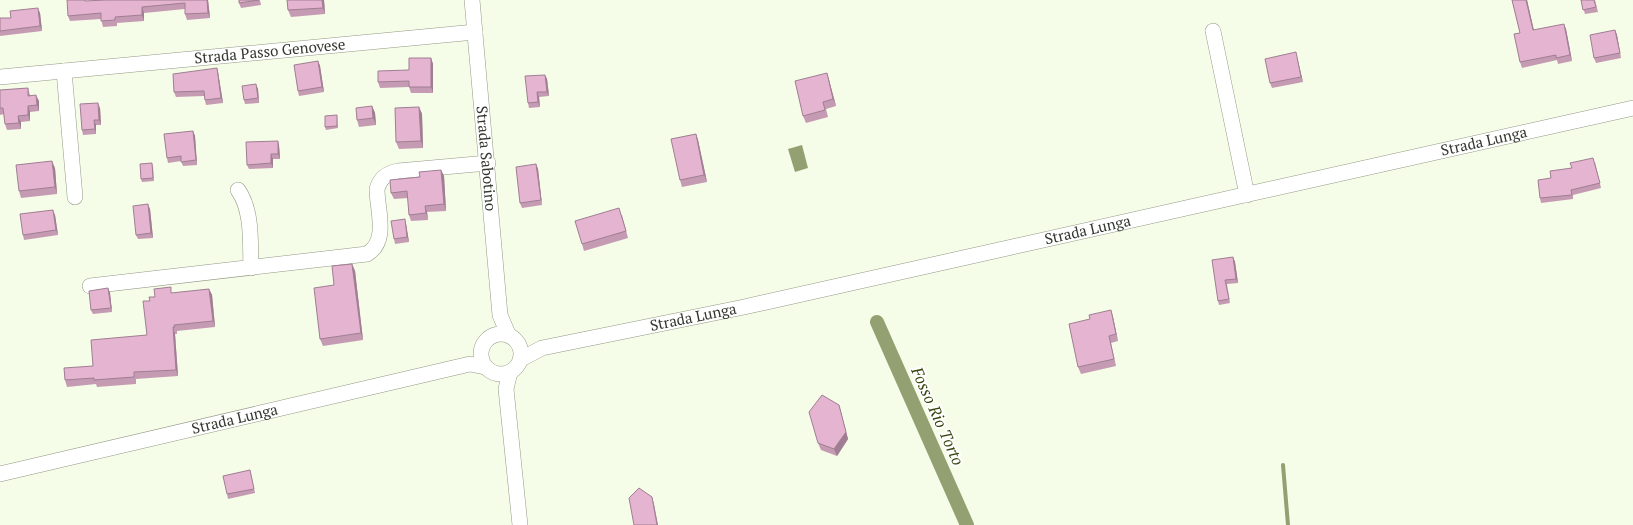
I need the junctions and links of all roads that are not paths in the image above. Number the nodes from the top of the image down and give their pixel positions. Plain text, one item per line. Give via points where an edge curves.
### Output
1 (472, 0) edge
2 (1213, 31) dead end
3 (475, 32) junction
4 (64, 71) junction
5 (0, 77) edge
6 (1633, 108) edge
7 (488, 163) junction
8 (238, 190) dead end
9 (1247, 195) junction
10 (75, 197) dead end
11 (252, 268) junction
12 (90, 286) dead end
13 (500, 316) junction
14 (492, 335) junction
15 (513, 339) junction
16 (542, 348) junction
17 (480, 352) junction
18 (521, 359) junction
19 (470, 364) junction
20 (498, 371) junction
21 (0, 474) edge
22 (520, 525) edge

1 - 3 street, Strada Sabotino
2 - 9 street
3 - 4 street, Strada Passo Genovese
3 - 7 street, Strada Sabotino
4 - 5 street, Strada Passo Genovese
4 - 10 street
6 - 9 street, Strada Lunga
7 - 11 street via 398,171 385,176 377,189 380,238 377,246 367,254
7 - 13 street, Strada Sabotino
8 - 11 street via 247,210
9 - 16 street, Strada Lunga via 744,308
11 - 12 street
13 - 14 street, Strada Sabotino
13 - 15 street, Strada Sabotino
14 - 15 street via 502,333
14 - 17 street
15 - 16 street, Strada Lunga
15 - 18 street via 522,354
16 - 18 street, Strada Lunga
17 - 19 street
17 - 20 street via 481,358
18 - 20 street via 515,369
19 - 20 street, Strada Lunga
19 - 21 street, Strada Lunga
20 - 22 street via 506,389

